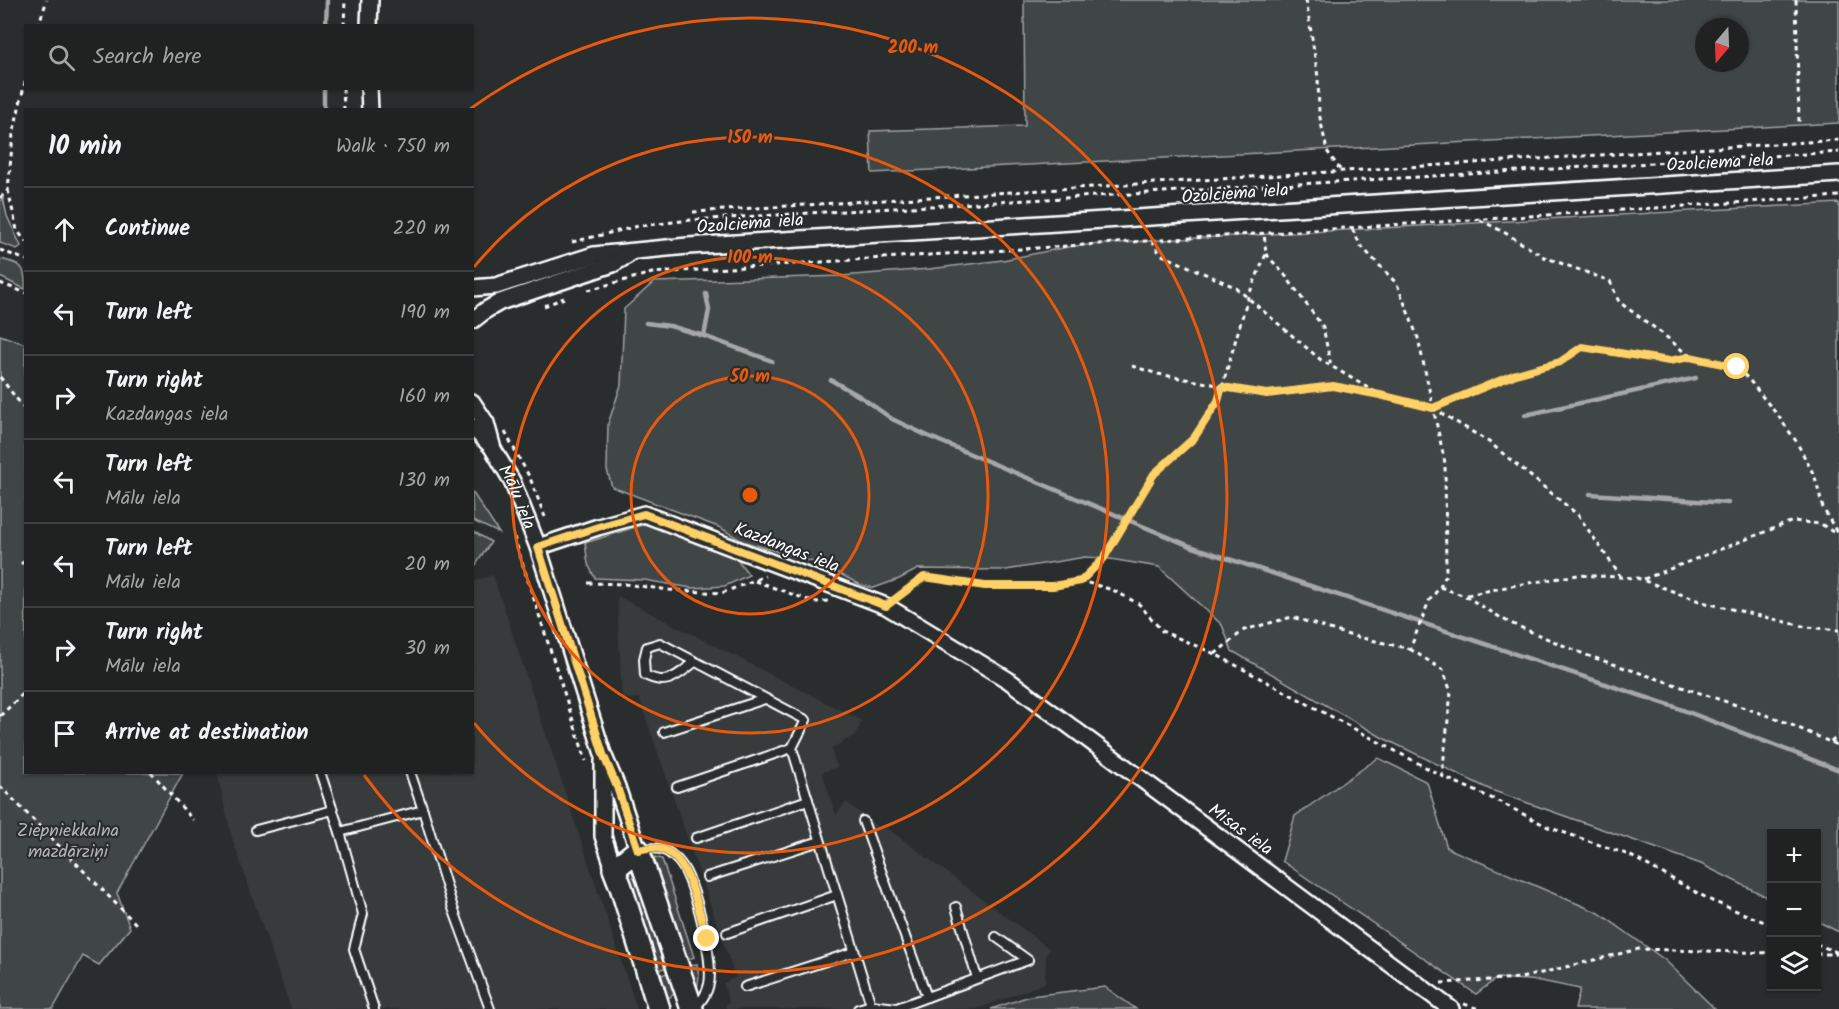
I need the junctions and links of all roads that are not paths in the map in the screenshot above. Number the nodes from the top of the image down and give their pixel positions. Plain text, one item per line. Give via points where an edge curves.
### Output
1 (370, 0) edge
2 (369, 24) edge
3 (369, 90) edge
4 (369, 108) edge
5 (1839, 174) edge
6 (633, 252) junction
7 (474, 288) edge
8 (474, 319) edge
9 (474, 405) edge
10 (474, 430) edge
11 (493, 448) junction
12 (538, 547) junction
13 (695, 662) junction
14 (1008, 680) joint
15 (765, 699) junction
16 (664, 732) dead end
17 (792, 747) junction
18 (603, 754) junction
19 (321, 774) edge
20 (411, 774) edge
21 (677, 787) dead end
22 (808, 800) junction
23 (333, 810) junction
24 (423, 810) junction
25 (863, 821) dead end
26 (256, 830) dead end
27 (340, 832) junction
28 (696, 838) dead end
29 (820, 841) junction
30 (638, 850) junction
31 (614, 869) junction
32 (707, 877) dead end
33 (837, 895) junction
34 (956, 907) dead end
35 (726, 933) dead end
36 (996, 937) dead end
37 (854, 951) junction
38 (977, 978) junction
39 (745, 987) dead end
40 (927, 997) junction
41 (871, 1005) junction
42 (374, 1009) edge
43 (490, 1009) edge
44 (659, 1009) edge
45 (693, 1009) edge
46 (858, 1009) edge
47 (1451, 1009) edge

1 - 2 street
3 - 4 street
5 - 6 street, Ozolciema iela
6 - 7 street, Ozolciema iela via 594,255 495,286
6 - 8 street, Ozolciema iela via 613,264 500,302
9 - 11 street, Mālu iela via 486,423
10 - 11 street, Mālu iela
11 - 12 street, Mālu iela via 512,481
12 - 14 street, Kazdangas iela via 644,514 886,606
12 - 18 street, Mālu iela
13 - 13 lane via 660,643 647,647 645,675 656,681 668,681
13 - 15 lane
14 - 47 street, Misas iela
15 - 16 lane
15 - 17 lane via 806,720
17 - 21 lane
17 - 22 lane
18 - 30 street, Mālu iela
18 - 31 street, Mālu iela via 603,836
19 - 23 lane
20 - 24 lane
22 - 28 lane
22 - 29 lane
23 - 26 lane
23 - 27 lane
24 - 27 lane
24 - 43 lane
25 - 40 lane
27 - 42 lane via 363,914 354,949
29 - 32 lane
29 - 33 lane
30 - 31 street
30 - 45 street, Mālu iela
30 - 45 lane, Mālu iela via 651,847 666,851 681,864 690,884 710,955 710,984 704,999
31 - 44 street, Mālu iela
33 - 35 lane
33 - 37 lane
34 - 38 lane
36 - 38 lane via 1028,960
37 - 39 lane
37 - 41 lane
38 - 40 lane
40 - 41 lane via 897,1008
41 - 46 lane

